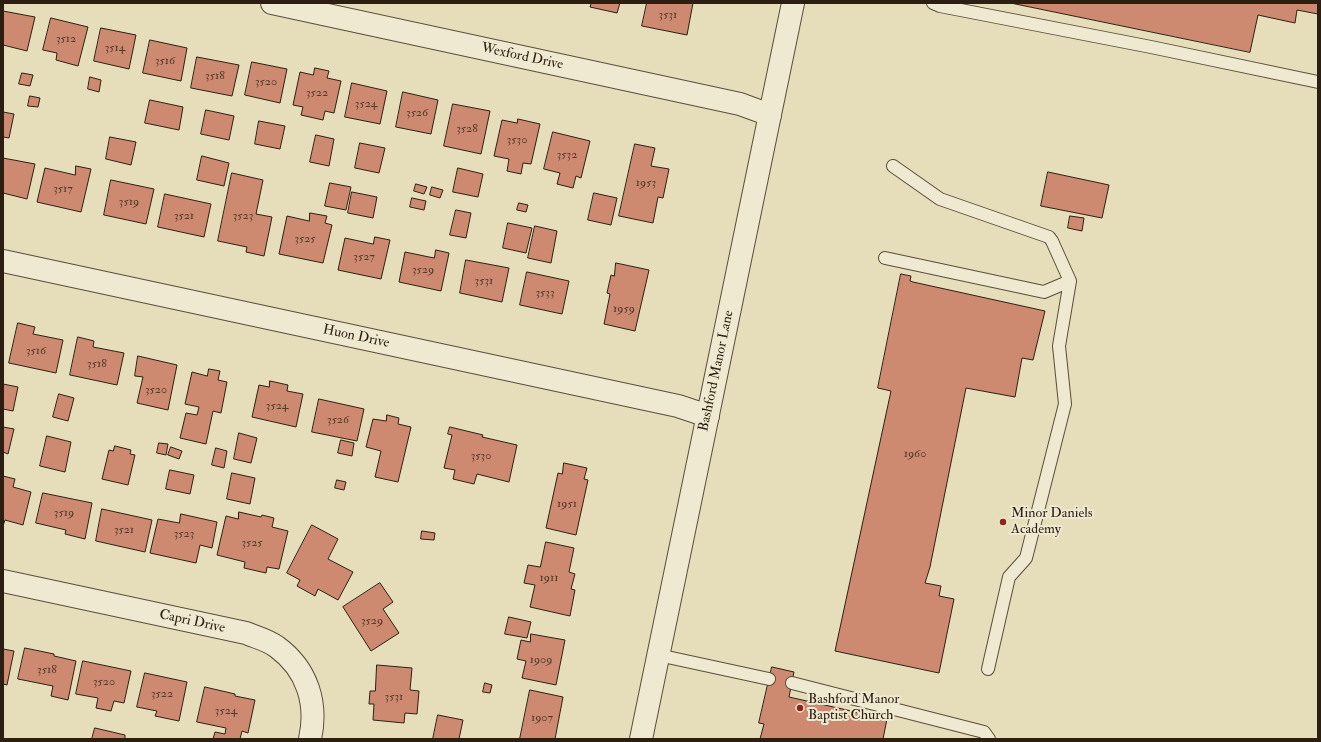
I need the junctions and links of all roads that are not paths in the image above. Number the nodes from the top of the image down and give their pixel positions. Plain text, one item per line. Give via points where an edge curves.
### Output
1 (272, 3) edge
2 (793, 3) edge
3 (933, 3) edge
4 (1318, 82) edge
5 (770, 115) junction
6 (893, 166) dead end
7 (885, 258) dead end
8 (3, 261) edge
9 (1070, 281) junction
10 (708, 416) junction
11 (3, 581) edge
12 (658, 655) junction
13 (988, 669) dead end
14 (770, 679) dead end
15 (792, 683) dead end
16 (985, 737) edge
17 (310, 739) edge
18 (641, 739) edge

1 - 5 street, Wexford Drive via 740,104
2 - 5 street, Bashford Manor Lane
3 - 4 lane
5 - 10 street, Bashford Manor Lane
6 - 9 lane via 940,199 1049,237
7 - 9 lane via 1044,292
8 - 10 street, Huon Drive via 678,406
9 - 13 lane via 1059,346 1065,404 1026,558 1010,577
10 - 12 street, Bashford Manor Lane
11 - 17 street, Capri Drive via 246,633 276,646 294,663 310,690 314,716
12 - 14 lane
12 - 18 street, Bashford Manor Lane
15 - 16 lane

